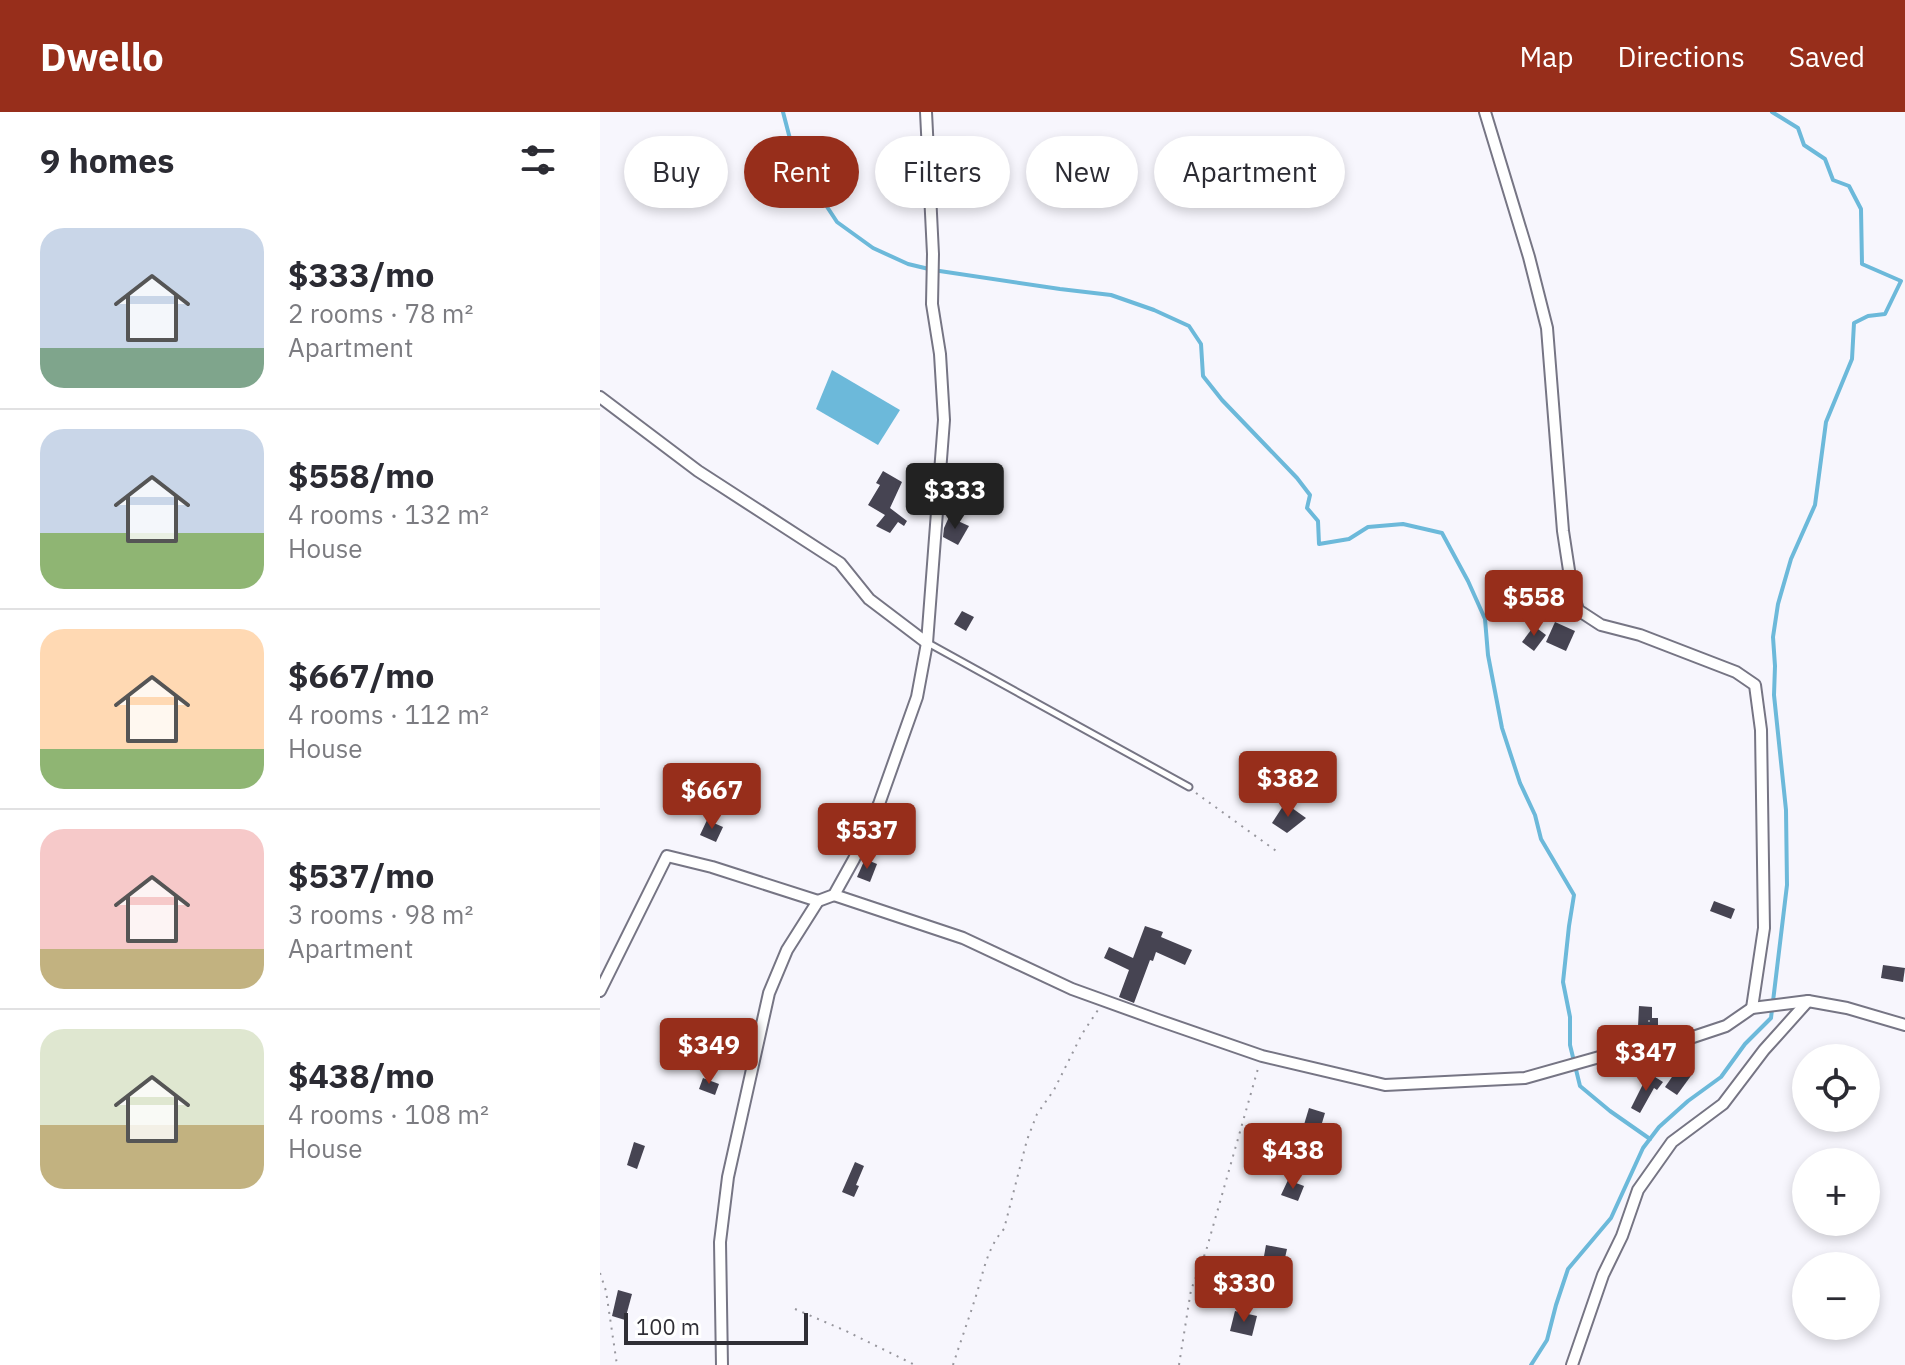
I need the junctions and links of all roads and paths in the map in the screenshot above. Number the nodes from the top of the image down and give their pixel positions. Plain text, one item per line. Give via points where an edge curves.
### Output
1 (926, 112) edge
2 (1485, 112) edge
3 (600, 397) edge
4 (927, 643) junction
5 (1189, 787) joint
6 (1279, 853) dead end
7 (834, 895) junction
8 (818, 901) junction
9 (600, 991) edge
10 (1105, 1001) junction
11 (1808, 1001) junction
12 (1752, 1008) junction
13 (1905, 1025) edge
14 (1262, 1056) junction
15 (600, 1273) edge
16 (795, 1309) dead end
17 (617, 1365) edge
18 (722, 1365) edge
19 (915, 1365) edge
20 (953, 1365) edge
21 (1179, 1365) edge
22 (1572, 1365) edge

1 - 4 street via 932,304 944,420
2 - 12 street via 1547,328 1563,531 1578,610 1601,625 1736,672 1755,685 1761,730 1764,928
3 - 4 street via 698,471 840,563 869,599
4 - 5 lane
4 - 7 street via 917,697 879,804
5 - 6 path
7 - 8 street
7 - 10 street via 963,938
8 - 9 street via 667,856
8 - 18 street via 787,950 769,993 733,1150 720,1242
10 - 14 street
10 - 20 path via 1037,1114 1004,1229 987,1255
11 - 12 street
11 - 13 street
11 - 22 street via 1723,1104 1672,1142 1638,1190
12 - 14 street via 1726,1026 1690,1038 1525,1078 1385,1085
14 - 21 path via 1191,1290
15 - 17 path
16 - 19 path

